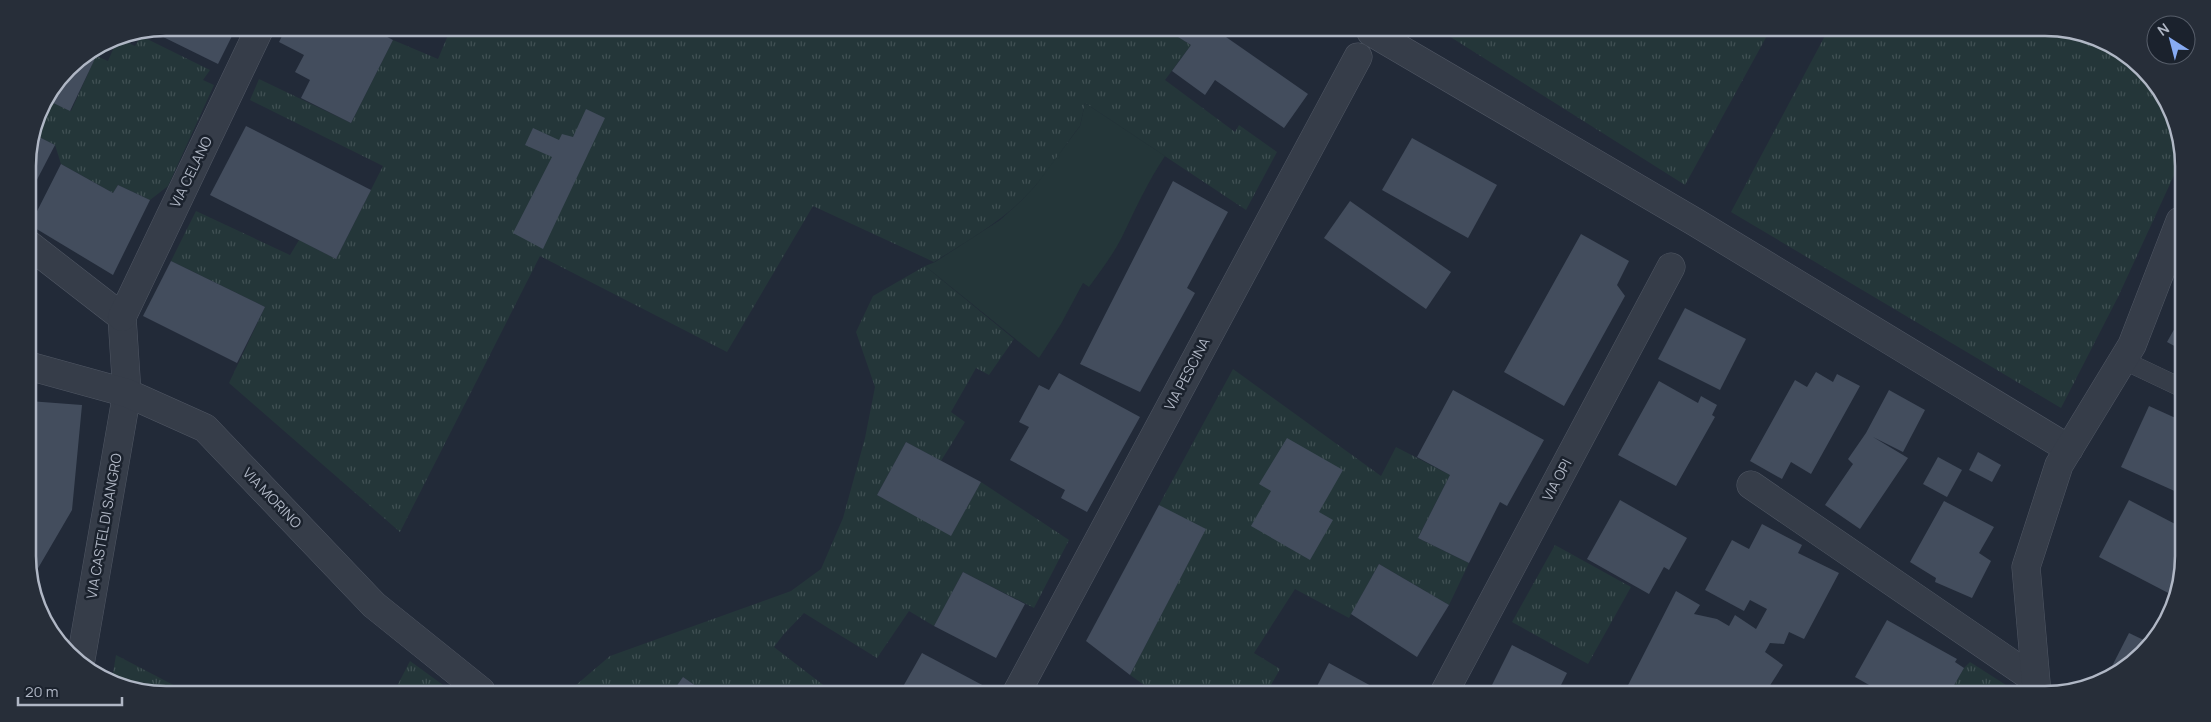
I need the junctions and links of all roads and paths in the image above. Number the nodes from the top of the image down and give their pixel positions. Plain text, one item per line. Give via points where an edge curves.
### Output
1 (1379, 36) edge
2 (256, 37) edge
3 (1358, 57) dead end
4 (2175, 234) edge
5 (37, 251) edge
6 (1671, 267) dead end
7 (122, 317) junction
8 (2123, 360) junction
9 (36, 368) edge
10 (2175, 385) edge
11 (127, 393) junction
12 (2069, 449) junction
13 (1751, 485) dead end
14 (82, 655) edge
15 (1448, 685) edge
16 (2035, 685) edge
17 (476, 686) edge
18 (1020, 686) edge
19 (2036, 686) edge

1 - 12 street via 1687,217
2 - 7 street, VIA CELANO
3 - 18 street, VIA PESCINA
4 - 8 street via 2132,345
5 - 7 street
6 - 15 street, VIA OPI
7 - 11 street, VIA CASTEL DI SANGRO
8 - 10 lane
8 - 12 street
9 - 11 street, VIA MORINO
11 - 14 street, VIA CASTEL DI SANGRO
11 - 17 street, VIA MORINO via 204,428 374,605
12 - 19 street via 2059,465 2026,567
13 - 16 street

